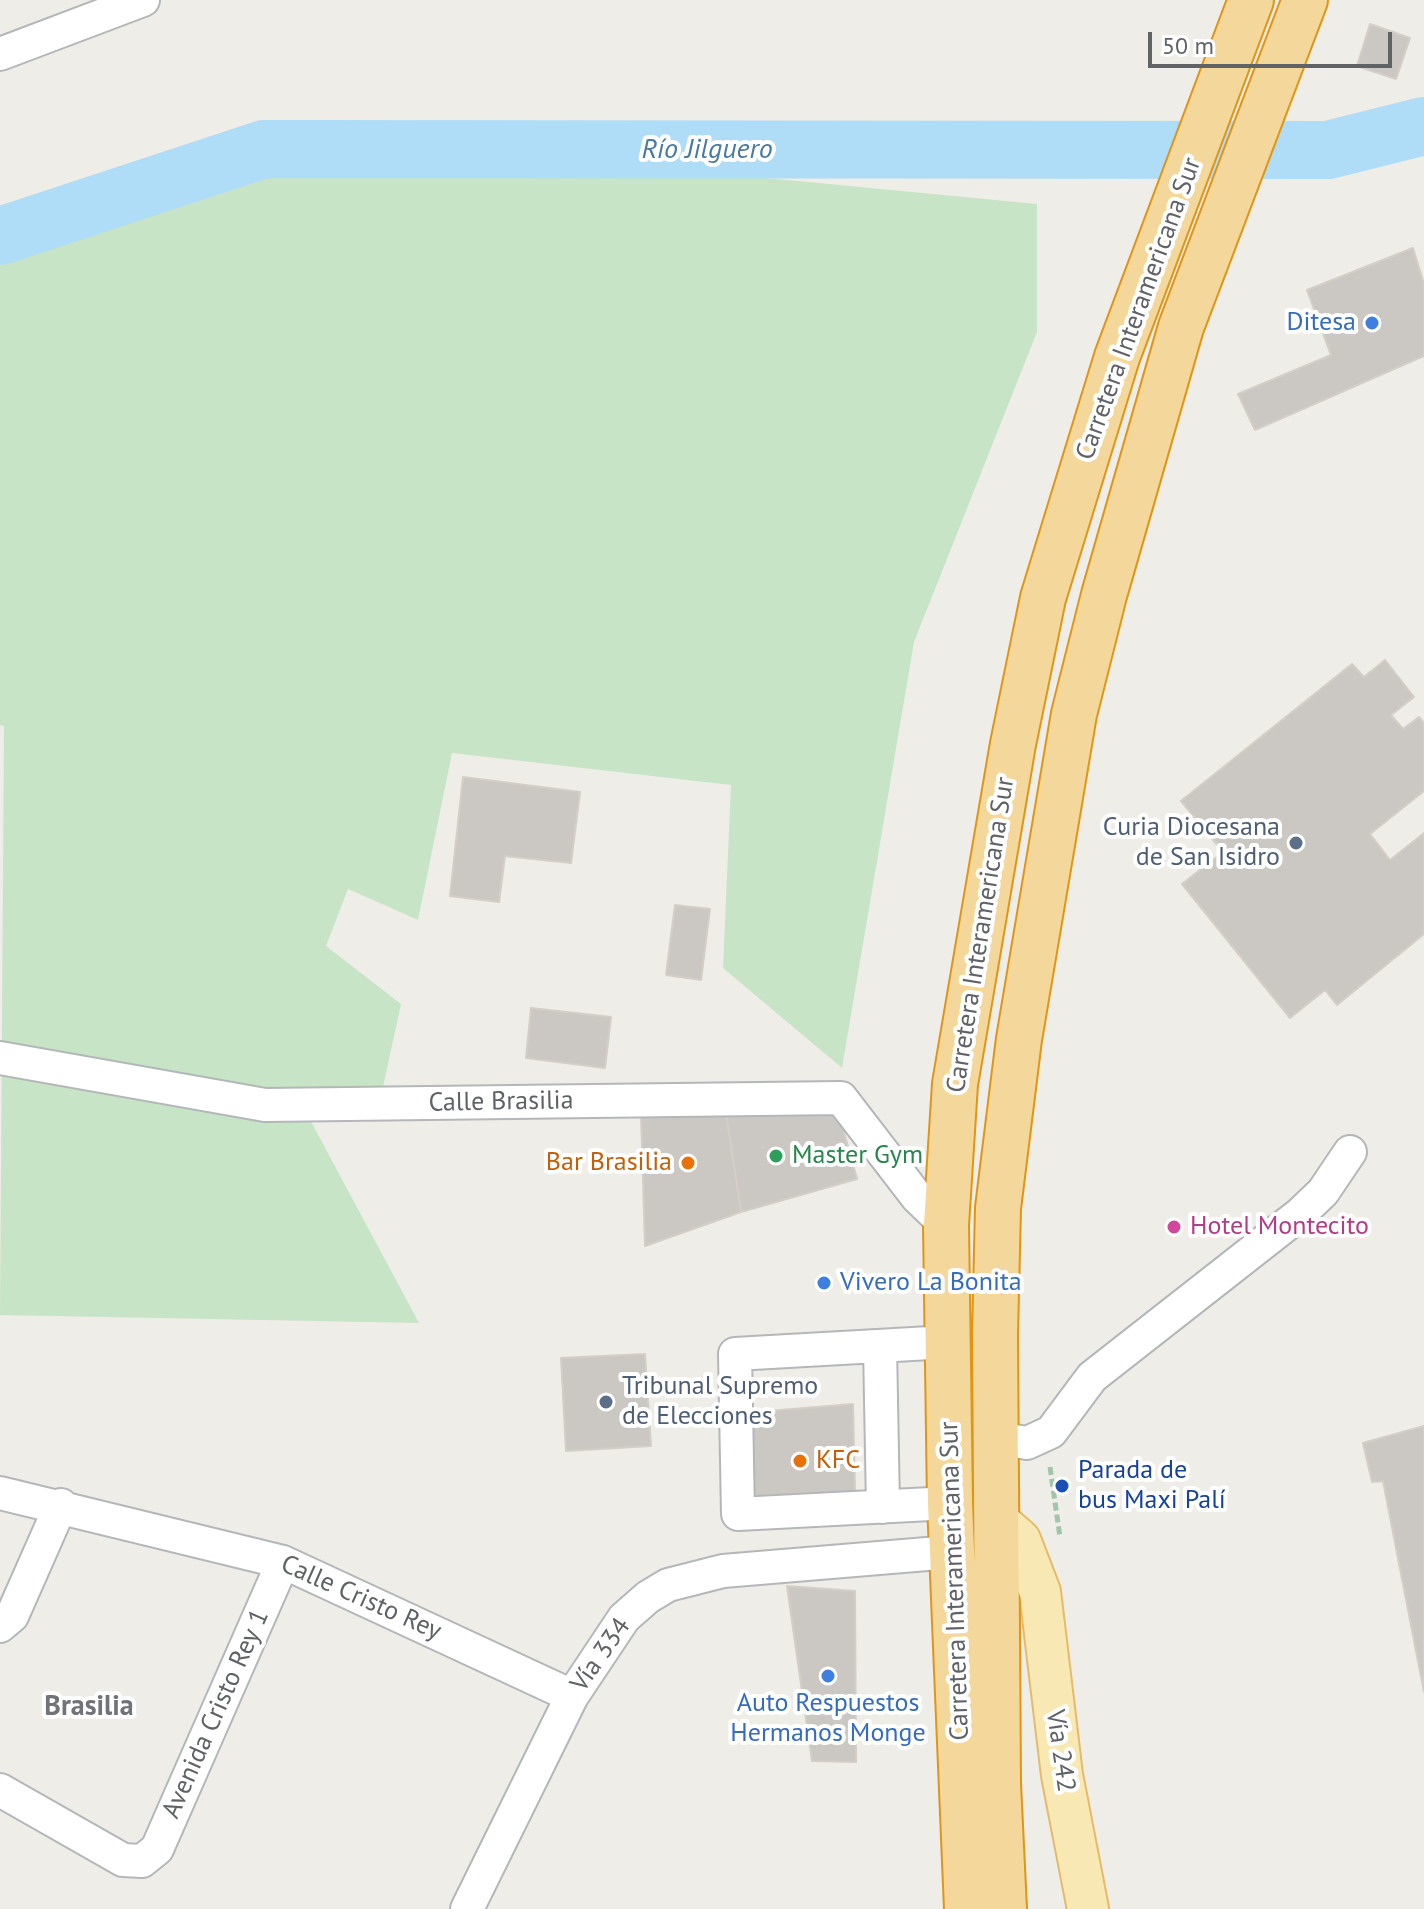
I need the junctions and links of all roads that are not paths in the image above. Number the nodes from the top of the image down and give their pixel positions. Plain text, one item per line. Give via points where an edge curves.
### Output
1 (143, 0) edge
2 (1251, 0) edge
3 (1305, 0) edge
4 (0, 54) edge
5 (0, 1058) edge
6 (952, 1117) junction
7 (1350, 1152) dead end
8 (946, 1225) junction
9 (948, 1342) junction
10 (880, 1346) junction
11 (1006, 1468) junction
12 (0, 1493) edge
13 (950, 1503) junction
14 (61, 1505) junction
15 (883, 1507) junction
16 (951, 1552) junction
17 (283, 1562) junction
18 (0, 1626) edge
19 (572, 1696) junction
20 (997, 1705) junction
21 (0, 1790) edge
22 (467, 1909) edge
23 (967, 1909) edge
24 (1004, 1909) edge
25 (1088, 1909) edge

1 - 4 street
2 - 6 highway, Carretera Interamericana Sur via 1117,357 1043,598 1013,744
3 - 11 highway, Carretera Interamericana Sur via 1181,327 1074,714 1019,1039 998,1208
5 - 8 street, Calle Brasilia via 265,1105 841,1098 917,1197
6 - 8 highway, Carretera Interamericana Sur
6 - 11 highway via 980,1405
7 - 11 street via 1323,1192 1300,1214 1092,1377 1051,1432
8 - 9 highway, Carretera Interamericana Sur
9 - 10 street
9 - 13 highway, Carretera Interamericana Sur
10 - 15 street
10 - 15 street via 735,1354 738,1514
11 - 16 highway
11 - 20 highway, Carretera Interamericana Sur
11 - 25 main road, Vía 242 via 1020,1540 1040,1592 1062,1775
12 - 14 street, Calle Cristo Rey
13 - 15 street
13 - 16 highway, Carretera Interamericana Sur
14 - 17 street, Calle Cristo Rey
14 - 18 street via 12,1616
16 - 19 street, Vía 334 via 773,1564 668,1585 624,1618
16 - 20 highway via 988,1651
16 - 23 highway, Carretera Interamericana Sur
17 - 19 street, Calle Cristo Rey
17 - 21 street, Avenida Cristo Rey 1 via 157,1849 142,1861 123,1860
19 - 22 street, Vía 334
20 - 24 highway, Carretera Interamericana Sur

